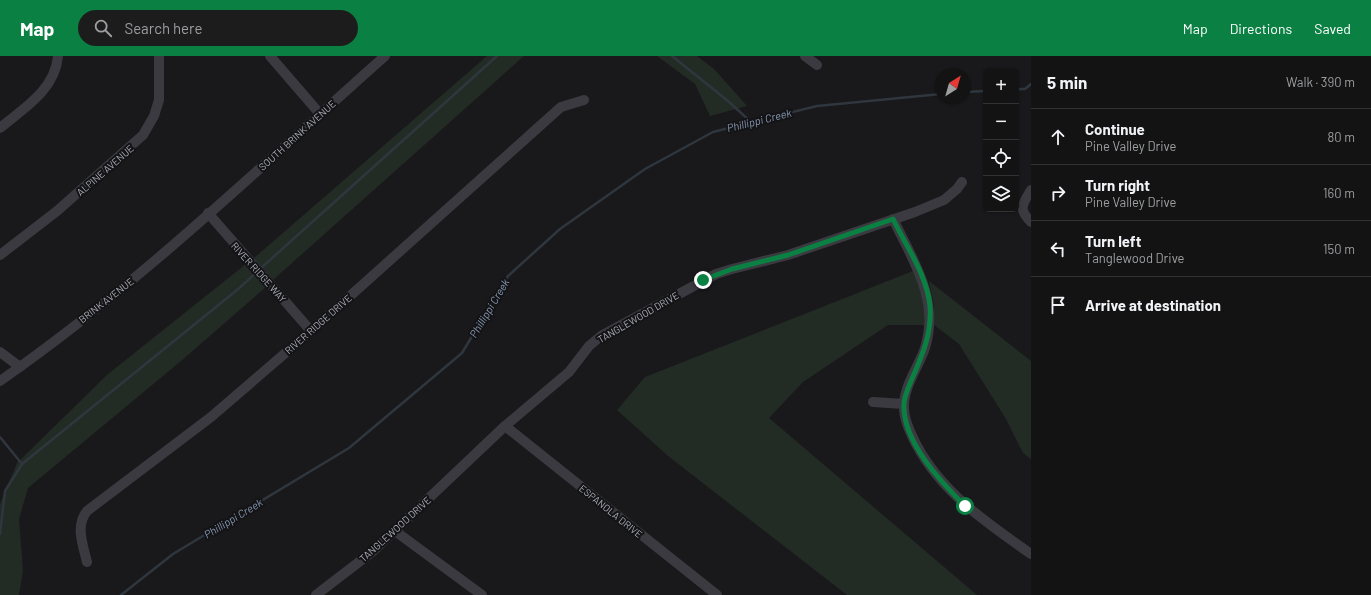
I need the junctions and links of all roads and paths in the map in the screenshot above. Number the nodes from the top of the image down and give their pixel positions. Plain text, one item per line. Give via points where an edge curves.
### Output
1 (58, 56) edge
2 (159, 56) edge
3 (270, 56) edge
4 (385, 56) edge
5 (805, 56) edge
6 (817, 65) dead end
7 (584, 100) dead end
8 (320, 114) junction
9 (0, 128) edge
10 (962, 182) dead end
11 (1031, 190) edge
12 (208, 213) junction
13 (893, 219) junction
14 (1030, 221) edge
15 (0, 255) edge
16 (311, 331) junction
17 (0, 352) edge
18 (20, 367) junction
19 (0, 381) edge
20 (873, 402) dead end
21 (904, 404) junction
22 (505, 426) junction
23 (396, 530) junction
24 (1031, 554) edge
25 (87, 562) dead end
26 (316, 595) edge
27 (482, 595) edge
28 (717, 595) edge

1 - 9 street via 57,66 48,86
2 - 15 street, ALPINE AVENUE via 159,100 154,116 143,135 58,211
3 - 8 street
4 - 8 street, SOUTH BRINK AVENUE
5 - 6 street
7 - 16 street, RIVER RIDGE DRIVE via 561,107
8 - 12 street, SOUTH BRINK AVENUE
10 - 13 street, TANGLEWOOD DRIVE via 944,200
11 - 14 street via 1022,209
12 - 16 street, RIVER RIDGE WAY
12 - 18 street, BRINK AVENUE via 117,292
13 - 21 street via 924,284 930,306 926,347
13 - 22 street, TANGLEWOOD DRIVE via 788,255 732,269 703,280 601,336 589,346 569,372
16 - 25 street, RIVER RIDGE DRIVE via 212,417 87,511 82,517 80,528
17 - 18 street
18 - 19 street, BRINK AVENUE
20 - 21 street
21 - 24 street via 910,433 920,452 940,479 961,502 985,522
22 - 23 street, TANGLEWOOD DRIVE
22 - 28 street, ESPANOLA DRIVE
23 - 26 street, TANGLEWOOD DRIVE
23 - 27 street

